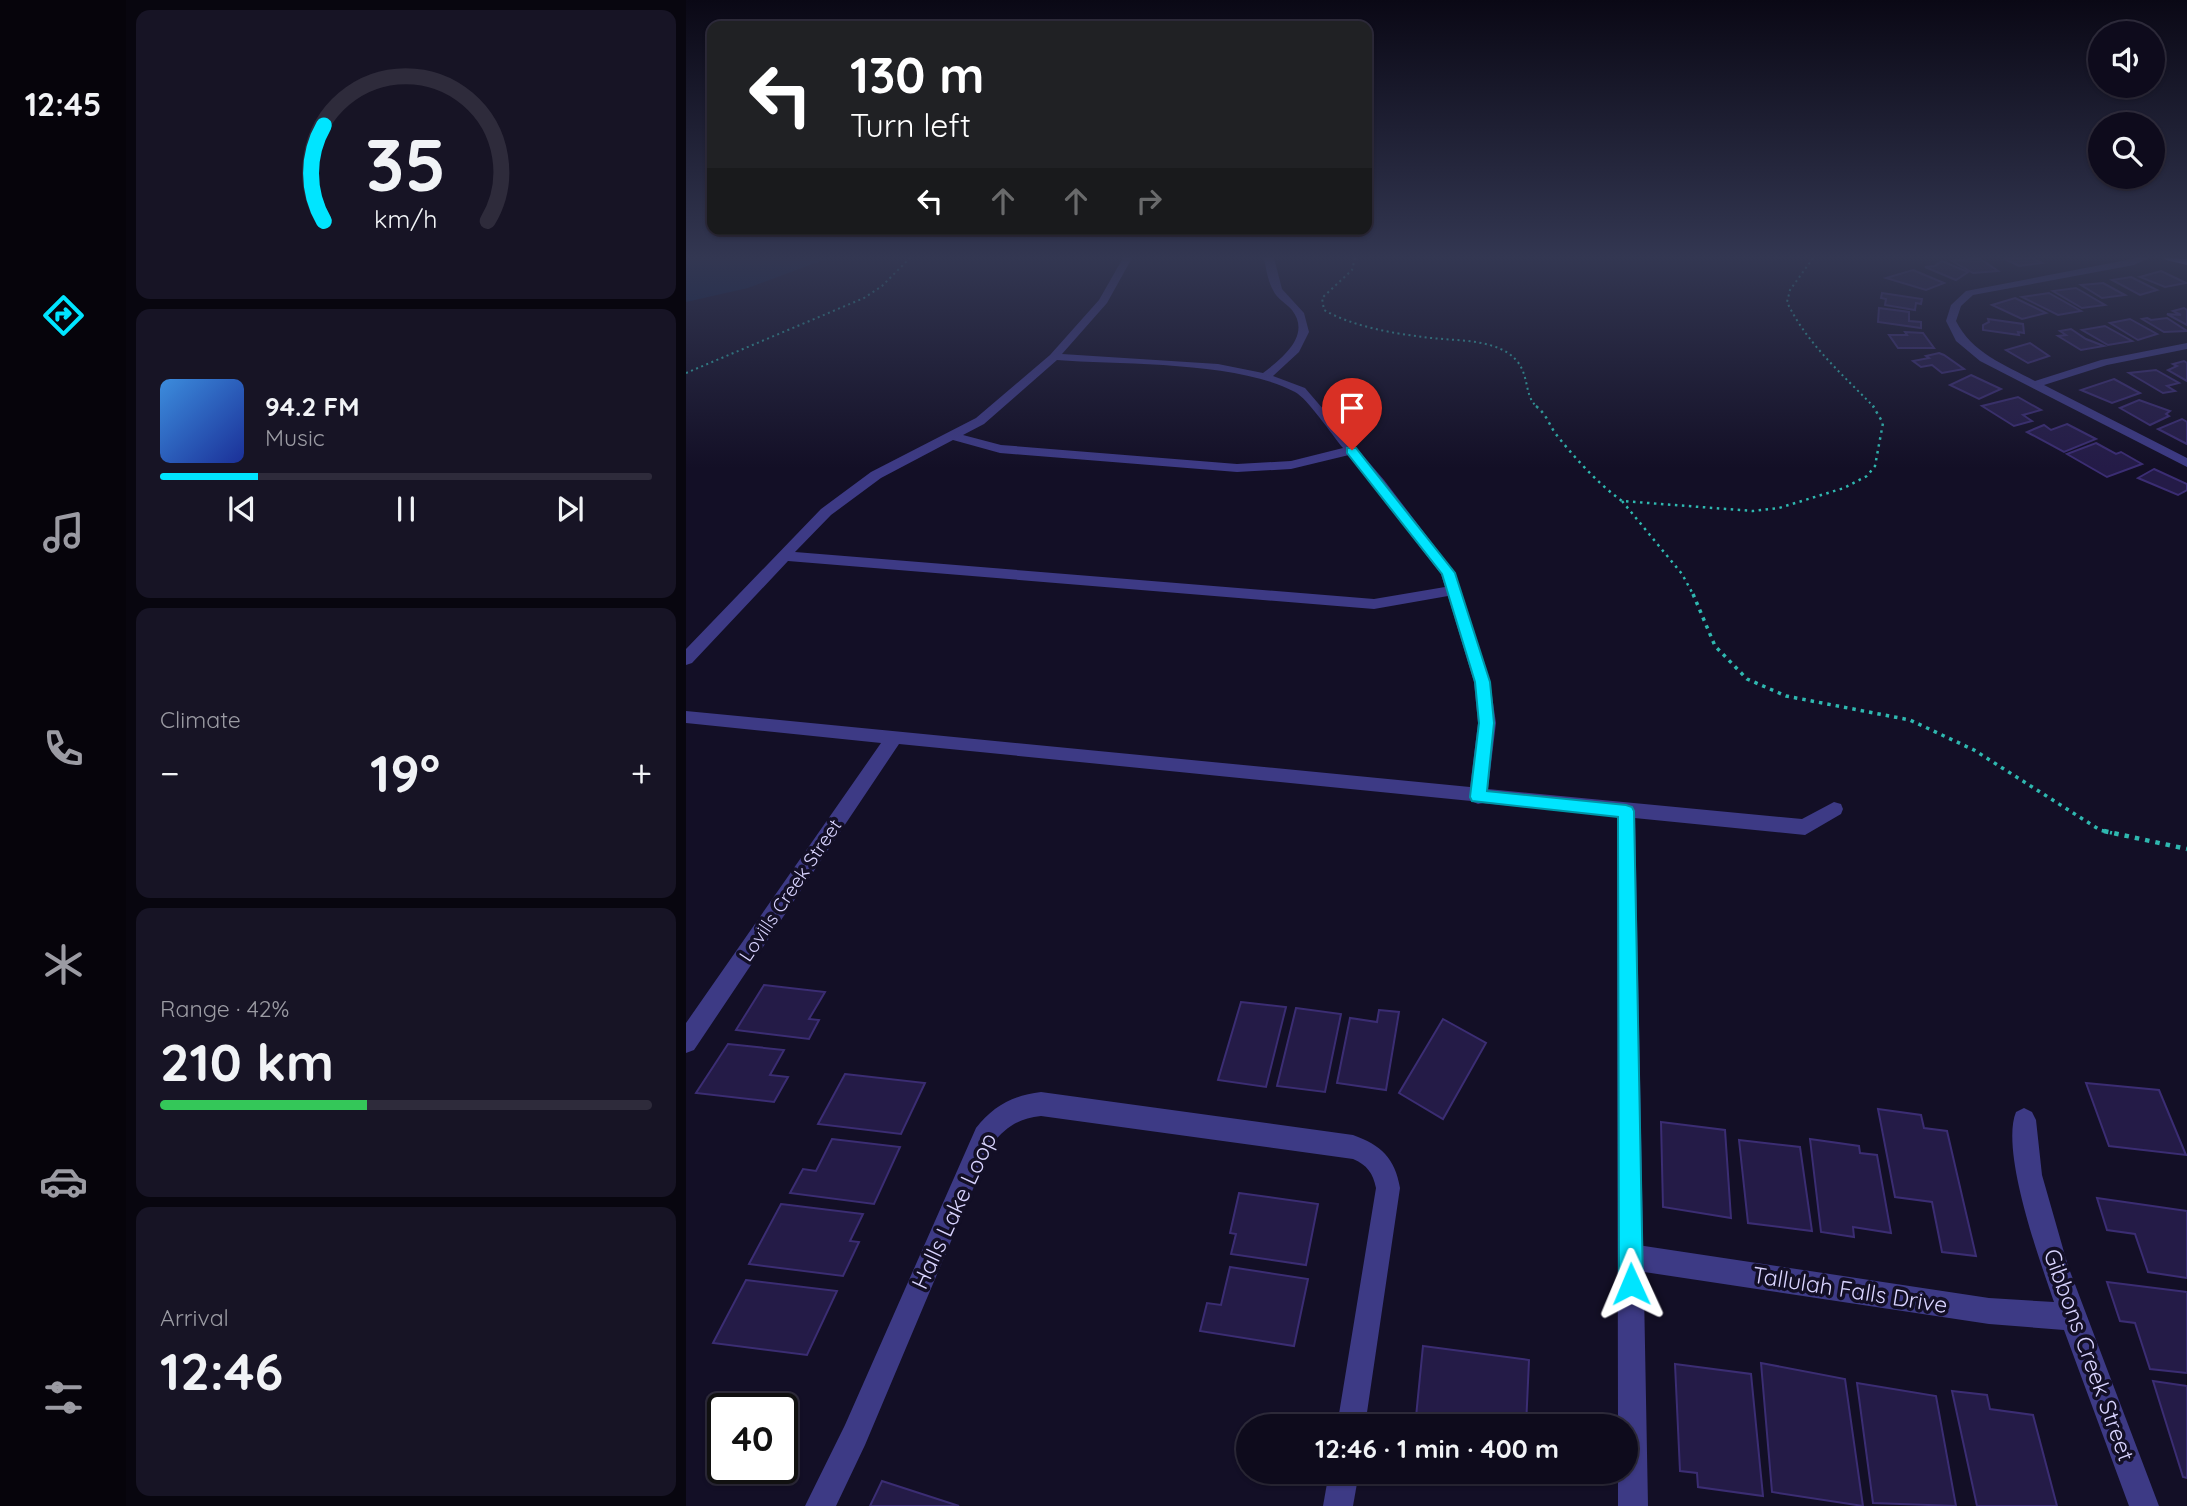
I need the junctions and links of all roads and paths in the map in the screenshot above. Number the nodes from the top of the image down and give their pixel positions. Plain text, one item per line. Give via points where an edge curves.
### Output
1 (792, 328) edge
2 (1079, 328) edge
3 (1304, 328) edge
4 (1376, 328) edge
5 (1804, 328) edge
6 (1955, 328) edge
7 (2187, 346) edge
8 (1054, 357) junction
9 (686, 373) edge
10 (1264, 377) junction
11 (2034, 385) junction
12 (953, 436) junction
13 (1352, 450) junction
14 (2187, 463) edge
15 (1622, 501) junction
16 (784, 556) junction
17 (1454, 590) junction
18 (686, 659) edge
19 (686, 717) edge
20 (894, 738) junction
21 (1478, 797) junction
22 (1834, 809) dead end
23 (1626, 811) junction
24 (2187, 849) edge
25 (686, 1042) edge
26 (2024, 1120) dead end
27 (1631, 1257) junction
28 (2071, 1317) junction
29 (1353, 1414) edge
30 (1341, 1484) edge
31 (820, 1506) edge
32 (1338, 1506) edge
33 (1633, 1506) edge
34 (2144, 1506) edge

1 - 9 path
2 - 8 street
3 - 10 street via 1288,359
4 - 15 path via 1475,342 1506,352 1522,367 1532,403 1546,414 1605,489
5 - 15 path via 1877,410 1883,430 1872,471 1844,488 1779,509
6 - 11 street via 1960,339 1984,359
7 - 11 street via 2093,365
8 - 10 street via 1218,368
8 - 12 street via 988,415
10 - 13 street via 1301,390
11 - 14 street
12 - 13 street via 1000,449 1237,468 1291,465
12 - 16 street via 876,475 826,512
13 - 17 street via 1448,573
15 - 24 path via 1682,574 1715,646 1747,679 1786,696 1910,720 1974,750 2100,830
16 - 17 street via 1374,604
16 - 18 street
17 - 21 street via 1482,682 1487,723
19 - 20 street
20 - 21 street
20 - 25 street, Lovills Creek Street
21 - 23 street
22 - 23 street via 1805,827
23 - 27 street
26 - 28 street, Gibbons Creek Street via 2028,1171
27 - 28 street, Tallulah Falls Drive via 1989,1311
27 - 33 street
28 - 34 street, Gibbons Creek Street
29 - 31 street, Halls Lake Loop via 1388,1188 1386,1171 1378,1159 1353,1146 1041,1104 1009,1110 984,1136
30 - 32 street

